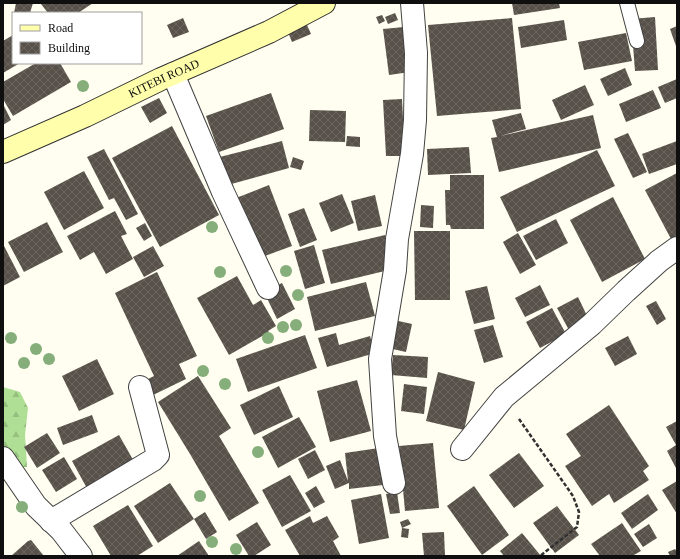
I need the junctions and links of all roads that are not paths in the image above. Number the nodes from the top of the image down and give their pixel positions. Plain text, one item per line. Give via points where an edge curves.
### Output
1 (324, 3) edge
2 (412, 3) edge
3 (627, 3) edge
4 (637, 41) dead end
5 (173, 74) junction
6 (3, 152) edge
7 (677, 248) edge
8 (268, 288) dead end
9 (140, 388) dead end
10 (462, 449) dead end
11 (3, 458) edge
12 (394, 483) dead end
13 (51, 521) junction
14 (80, 556) edge

1 - 5 main road, KITEBI ROAD via 269,32
2 - 12 street via 416,53 412,154 380,359 385,436
3 - 4 lane
5 - 6 main road, KITEBI ROAD
5 - 8 street via 223,192
7 - 10 street via 659,261 592,324 504,397
9 - 13 street via 158,455
11 - 13 street via 36,506
13 - 14 street

